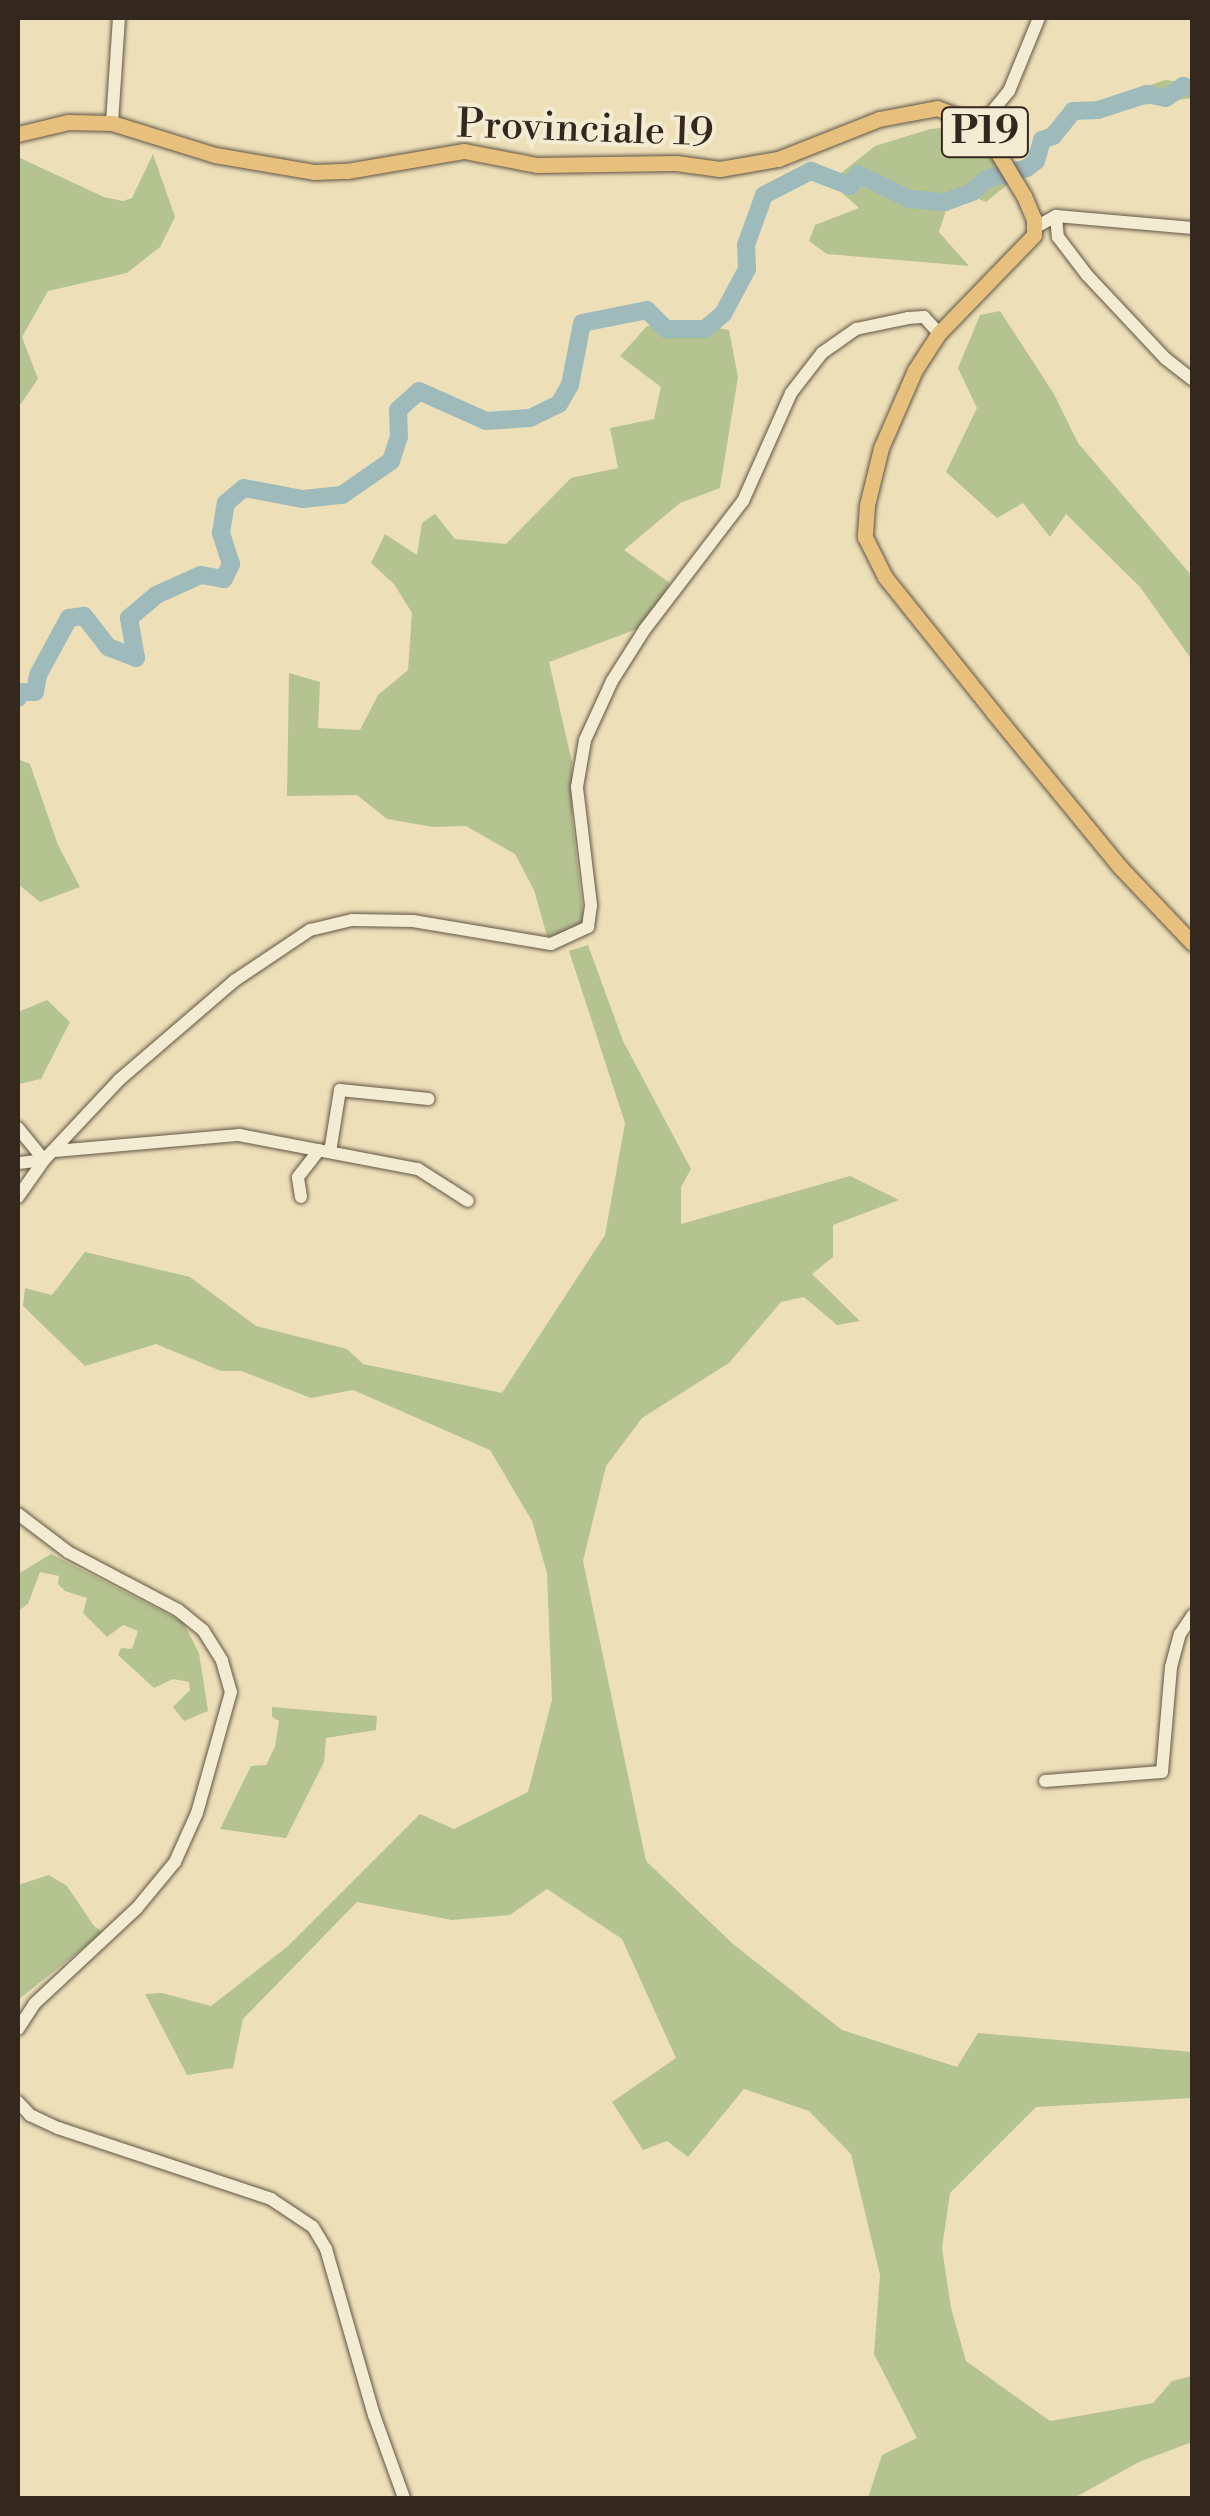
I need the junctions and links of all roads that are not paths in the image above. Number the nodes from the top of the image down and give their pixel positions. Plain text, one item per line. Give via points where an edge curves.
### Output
1 (119, 18) edge
2 (1039, 18) edge
3 (112, 123) junction
4 (981, 125) junction
5 (18, 134) edge
6 (1056, 216) junction
7 (1036, 227) junction
8 (1192, 228) edge
9 (939, 333) junction
10 (1192, 380) edge
11 (1192, 943) edge
12 (429, 1099) dead end
13 (18, 1128) edge
14 (324, 1151) junction
15 (49, 1155) junction
16 (18, 1164) edge
17 (301, 1197) dead end
18 (18, 1198) edge
19 (468, 1201) dead end
20 (18, 1514) edge
21 (1192, 1616) edge
22 (1044, 1782) dead end
23 (18, 2029) edge
24 (18, 2102) edge
25 (404, 2498) edge

1 - 3 street
2 - 4 street via 1009,91
3 - 4 main road, Provinciale 19 / P19 via 215,155 334,172 464,151 538,165 676,163 720,169 778,159 878,119 937,108
3 - 5 main road, Provinciale 19 / P19 via 68,122
4 - 7 main road, P19
6 - 7 street
6 - 8 street
6 - 10 street via 1058,238 1070,254
7 - 9 main road
9 - 11 main road via 903,391 882,448 867,506 870,553 1120,867
9 - 15 street via 924,317 908,318 856,329 822,353 791,393 743,501 620,669 585,740 577,787 588,928 567,940 535,944 413,920 352,920 310,930 200,1008
12 - 14 street via 340,1090
13 - 15 street
14 - 15 street via 226,1134
14 - 17 street via 298,1177
14 - 19 street via 429,1172
15 - 16 street
15 - 18 street
20 - 23 street via 68,1552 178,1610 202,1630 231,1692 202,1800 175,1862 138,1908 35,2003
21 - 22 street via 1171,1667 1162,1772
24 - 25 street via 58,2128 271,2199 313,2226 326,2248

